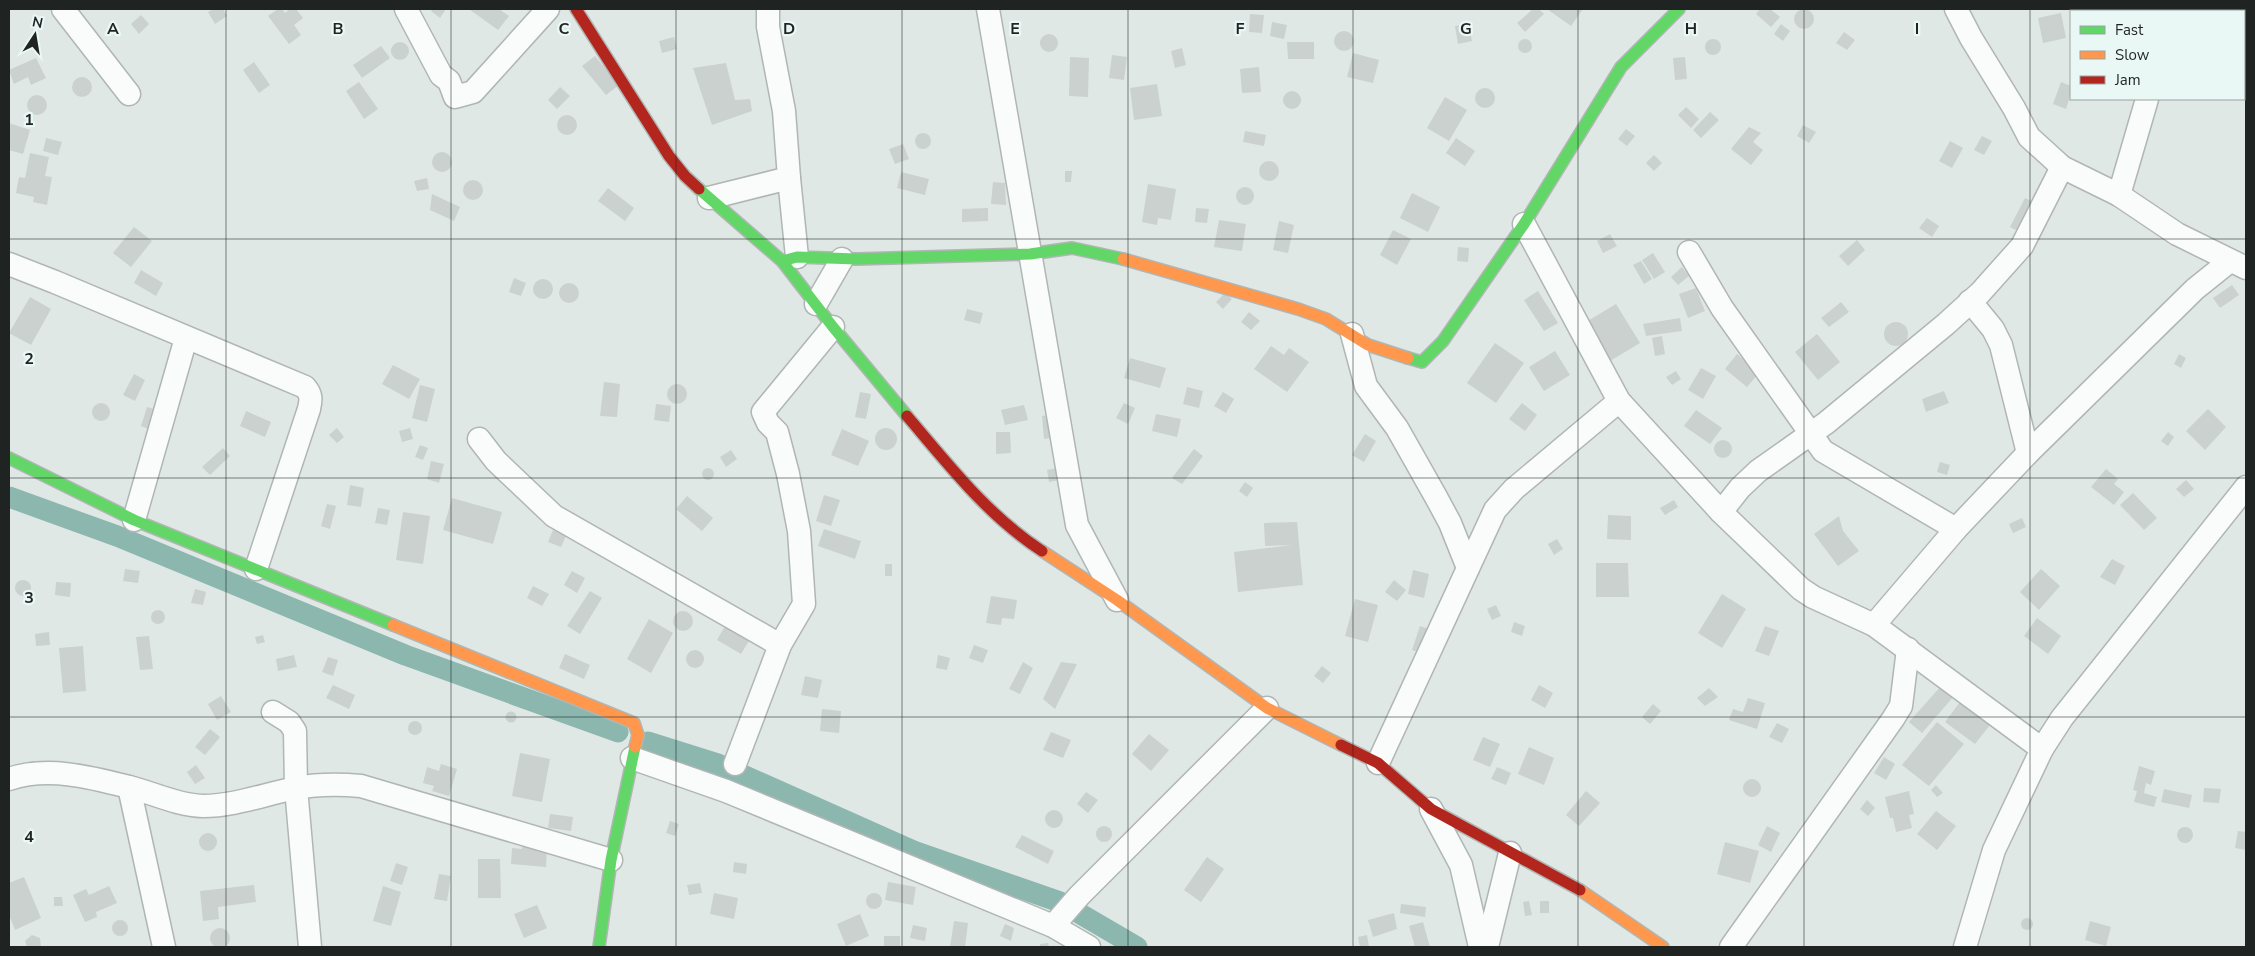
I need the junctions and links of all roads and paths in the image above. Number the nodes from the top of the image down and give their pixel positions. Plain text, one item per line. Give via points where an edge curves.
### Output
1 (63, 9) edge
2 (406, 9) edge
3 (548, 9) edge
4 (576, 9) edge
5 (768, 9) edge
6 (988, 9) edge
7 (1679, 9) edge
8 (1956, 9) edge
9 (129, 94) dead end
10 (2147, 100) edge
11 (2062, 168) junction
12 (790, 178) junction
13 (2119, 195) junction
14 (709, 198) junction
15 (1524, 224) junction
16 (1689, 252) dead end
17 (1030, 254) junction
18 (789, 259) junction
19 (842, 259) junction
20 (9, 264) edge
21 (2238, 265) edge
22 (1970, 302) junction
23 (816, 304) junction
24 (834, 327) junction
25 (1352, 334) junction
26 (186, 338) junction
27 (1618, 401) junction
28 (1812, 434) junction
29 (480, 439) dead end
30 (2028, 453) junction
31 (9, 458) edge
32 (2246, 486) edge
33 (1721, 512) junction
34 (134, 520) junction
35 (1956, 529) junction
36 (1468, 568) junction
37 (256, 569) junction
38 (1117, 600) junction
39 (1874, 625) junction
40 (780, 645) junction
41 (1908, 649) junction
42 (1268, 708) junction
43 (273, 712) dead end
44 (2042, 749) junction
45 (632, 758) junction
46 (1378, 763) junction
47 (734, 764) dead end
48 (9, 779) edge
49 (129, 787) junction
50 (296, 788) junction
51 (1431, 809) junction
52 (1510, 853) junction
53 (611, 860) junction
54 (1053, 926) junction
55 (164, 947) edge
56 (310, 947) edge
57 (599, 947) edge
58 (1089, 947) edge
59 (1480, 947) edge
60 (1487, 947) edge
61 (1663, 947) edge
62 (1731, 947) edge
63 (1965, 947) edge

1 - 9 street
2 - 3 street via 442,75 449,81 455,97 473,92
4 - 14 street via 669,156
5 - 12 street via 768,26 784,111
6 - 17 street
7 - 15 street via 1621,67
8 - 11 street via 2028,138
10 - 13 street
11 - 13 street
11 - 22 street via 2022,246
12 - 14 street
12 - 18 street
13 - 21 street via 2177,234
14 - 18 street
15 - 25 street via 1443,342 1422,362 1368,345
15 - 27 street
16 - 28 street via 1722,308
17 - 19 street
17 - 25 street via 1072,248 1100,253 1298,309 1326,319
17 - 38 street via 1077,524
18 - 19 street
18 - 23 street
19 - 23 street
20 - 26 street
21 - 30 street via 2195,289
22 - 28 street
22 - 30 street via 1993,329 2001,345
23 - 24 street
24 - 38 street via 972,493 995,516 1019,536
24 - 40 street via 763,412 768,424 777,432 788,474 799,538 804,604
25 - 36 street via 1366,386 1397,428 1436,497
26 - 34 street
26 - 37 street via 305,387 310,392 309,409
27 - 33 street
27 - 36 street via 1501,503
28 - 33 street via 1758,471
28 - 35 street via 1830,456
29 - 40 street via 496,461 554,516
30 - 35 street
31 - 34 street
32 - 44 street via 2062,718
33 - 39 street via 1801,589
34 - 37 street
35 - 39 street
36 - 46 street
37 - 45 street via 629,719 637,727 638,735
38 - 42 street
39 - 41 street
40 - 47 street
41 - 44 street
41 - 62 street via 1901,706 1894,719
42 - 46 street
42 - 54 street via 1079,896
43 - 50 street via 289,722 295,731
44 - 63 street via 1994,850
45 - 53 street
45 - 54 street via 726,791
46 - 51 street
48 - 49 street via 56,772
49 - 50 street via 167,800 202,806 239,802
49 - 55 street
50 - 53 street via 334,783 361,786
50 - 56 street
51 - 52 street
51 - 59 street via 1461,865
52 - 60 street
52 - 61 street via 1584,892
53 - 57 street
54 - 58 street

